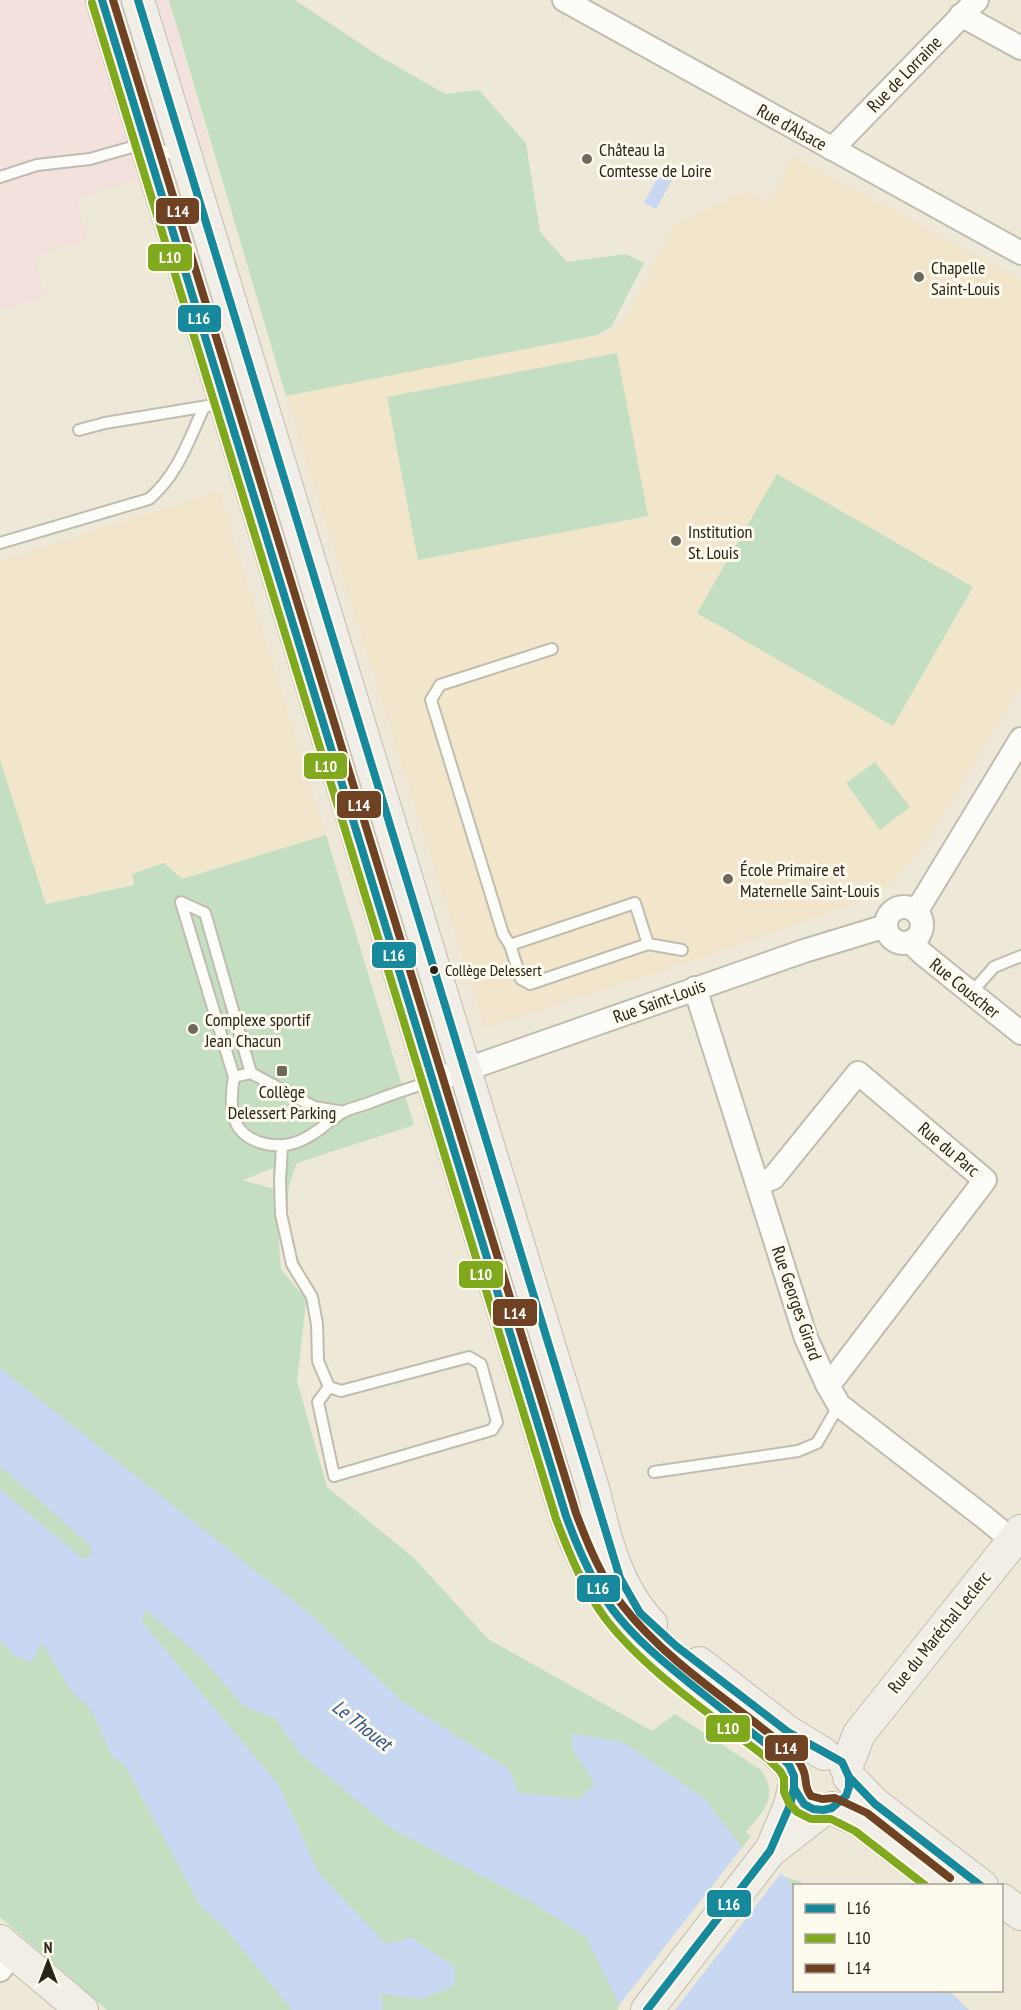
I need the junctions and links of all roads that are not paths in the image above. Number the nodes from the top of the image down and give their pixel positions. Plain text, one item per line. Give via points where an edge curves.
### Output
1 (102, 0) edge
2 (138, 0) edge
3 (564, 0) edge
4 (969, 7) edge
5 (1021, 48) edge
6 (169, 103) junction
7 (146, 143) junction
8 (832, 149) junction
9 (186, 160) junction
10 (0, 177) edge
11 (1021, 253) edge
12 (257, 391) junction
13 (214, 404) junction
14 (79, 430) dead end
15 (0, 543) edge
16 (552, 649) dead end
17 (1021, 739) edge
18 (915, 912) junction
19 (886, 926) junction
20 (911, 942) junction
21 (648, 944) junction
22 (510, 945) junction
23 (682, 950) dead end
24 (1021, 957) edge
25 (694, 988) junction
26 (971, 993) junction
27 (1021, 1033) edge
28 (465, 1070) junction
29 (251, 1073) junction
30 (234, 1077) junction
31 (434, 1081) junction
32 (344, 1112) junction
33 (282, 1146) junction
34 (758, 1184) junction
35 (827, 1384) junction
36 (329, 1387) junction
37 (839, 1405) junction
38 (654, 1472) dead end
39 (1017, 1536) edge
40 (837, 1764) junction
41 (794, 1782) junction
42 (827, 1809) junction
43 (770, 1851) junction
44 (941, 1884) edge
45 (979, 1884) edge
46 (1003, 1901) edge
47 (1021, 1914) edge
48 (1003, 1924) edge
49 (1021, 1936) edge
50 (5, 1954) edge
51 (82, 2010) edge
52 (647, 2010) edge

1 - 7 main road
2 - 6 main road
3 - 8 street, Rue d'Alsace
4 - 5 street
4 - 8 street, Rue de Lorraine
6 - 7 lane
6 - 9 main road
7 - 9 lane
7 - 10 lane via 90,159 37,165
7 - 13 main road
8 - 11 street, Rue d'Alsace
9 - 12 main road
12 - 13 lane
12 - 28 main road
13 - 14 lane
13 - 15 lane via 172,474 149,499
13 - 31 main road
16 - 22 lane via 440,685 431,700 503,934
17 - 18 street
18 - 19 street via 897,909 890,914
18 - 20 street via 922,926 920,935
19 - 20 street via 893,939
19 - 25 street, Rue Saint-Louis
20 - 26 street, Rue Couscher
21 - 22 lane via 530,984 521,979
21 - 22 lane via 635,903
21 - 23 lane
24 - 26 lane via 994,967
25 - 28 street, Rue Saint-Louis
25 - 34 street, Rue Georges Girard
26 - 27 street, Rue Couscher
28 - 31 street, Rue Saint-Louis
28 - 40 main road via 623,1585 640,1612 676,1646 788,1732
29 - 30 lane
29 - 30 lane via 206,913 181,902
29 - 32 lane via 314,1107
30 - 33 lane via 233,1109 238,1126 251,1139
31 - 32 lane
31 - 41 main road via 566,1516 591,1576 613,1611 636,1637 776,1751 789,1765
32 - 33 lane via 312,1135
33 - 36 lane via 281,1214 292,1264 312,1297 318,1361
34 - 35 street, Rue Georges Girard via 806,1338
34 - 35 street, Rue du Parc via 773,1178 858,1073 985,1180
35 - 37 street, Rue Georges Girard
36 - 36 lane via 318,1402 334,1476 492,1430 496,1422 481,1364 469,1357 341,1391
37 - 38 lane via 817,1443 798,1451
37 - 39 street, Rue Georges Girard
39 - 40 main road, Rue du Maréchal Leclerc
40 - 41 main road via 814,1755 798,1767
40 - 42 main road via 849,1787 840,1803
40 - 45 main road via 875,1804
41 - 42 main road via 804,1804
41 - 43 main road via 790,1805
42 - 43 main road
42 - 44 main road via 861,1822
43 - 52 main road
46 - 47 main road
48 - 49 main road
50 - 51 main road

